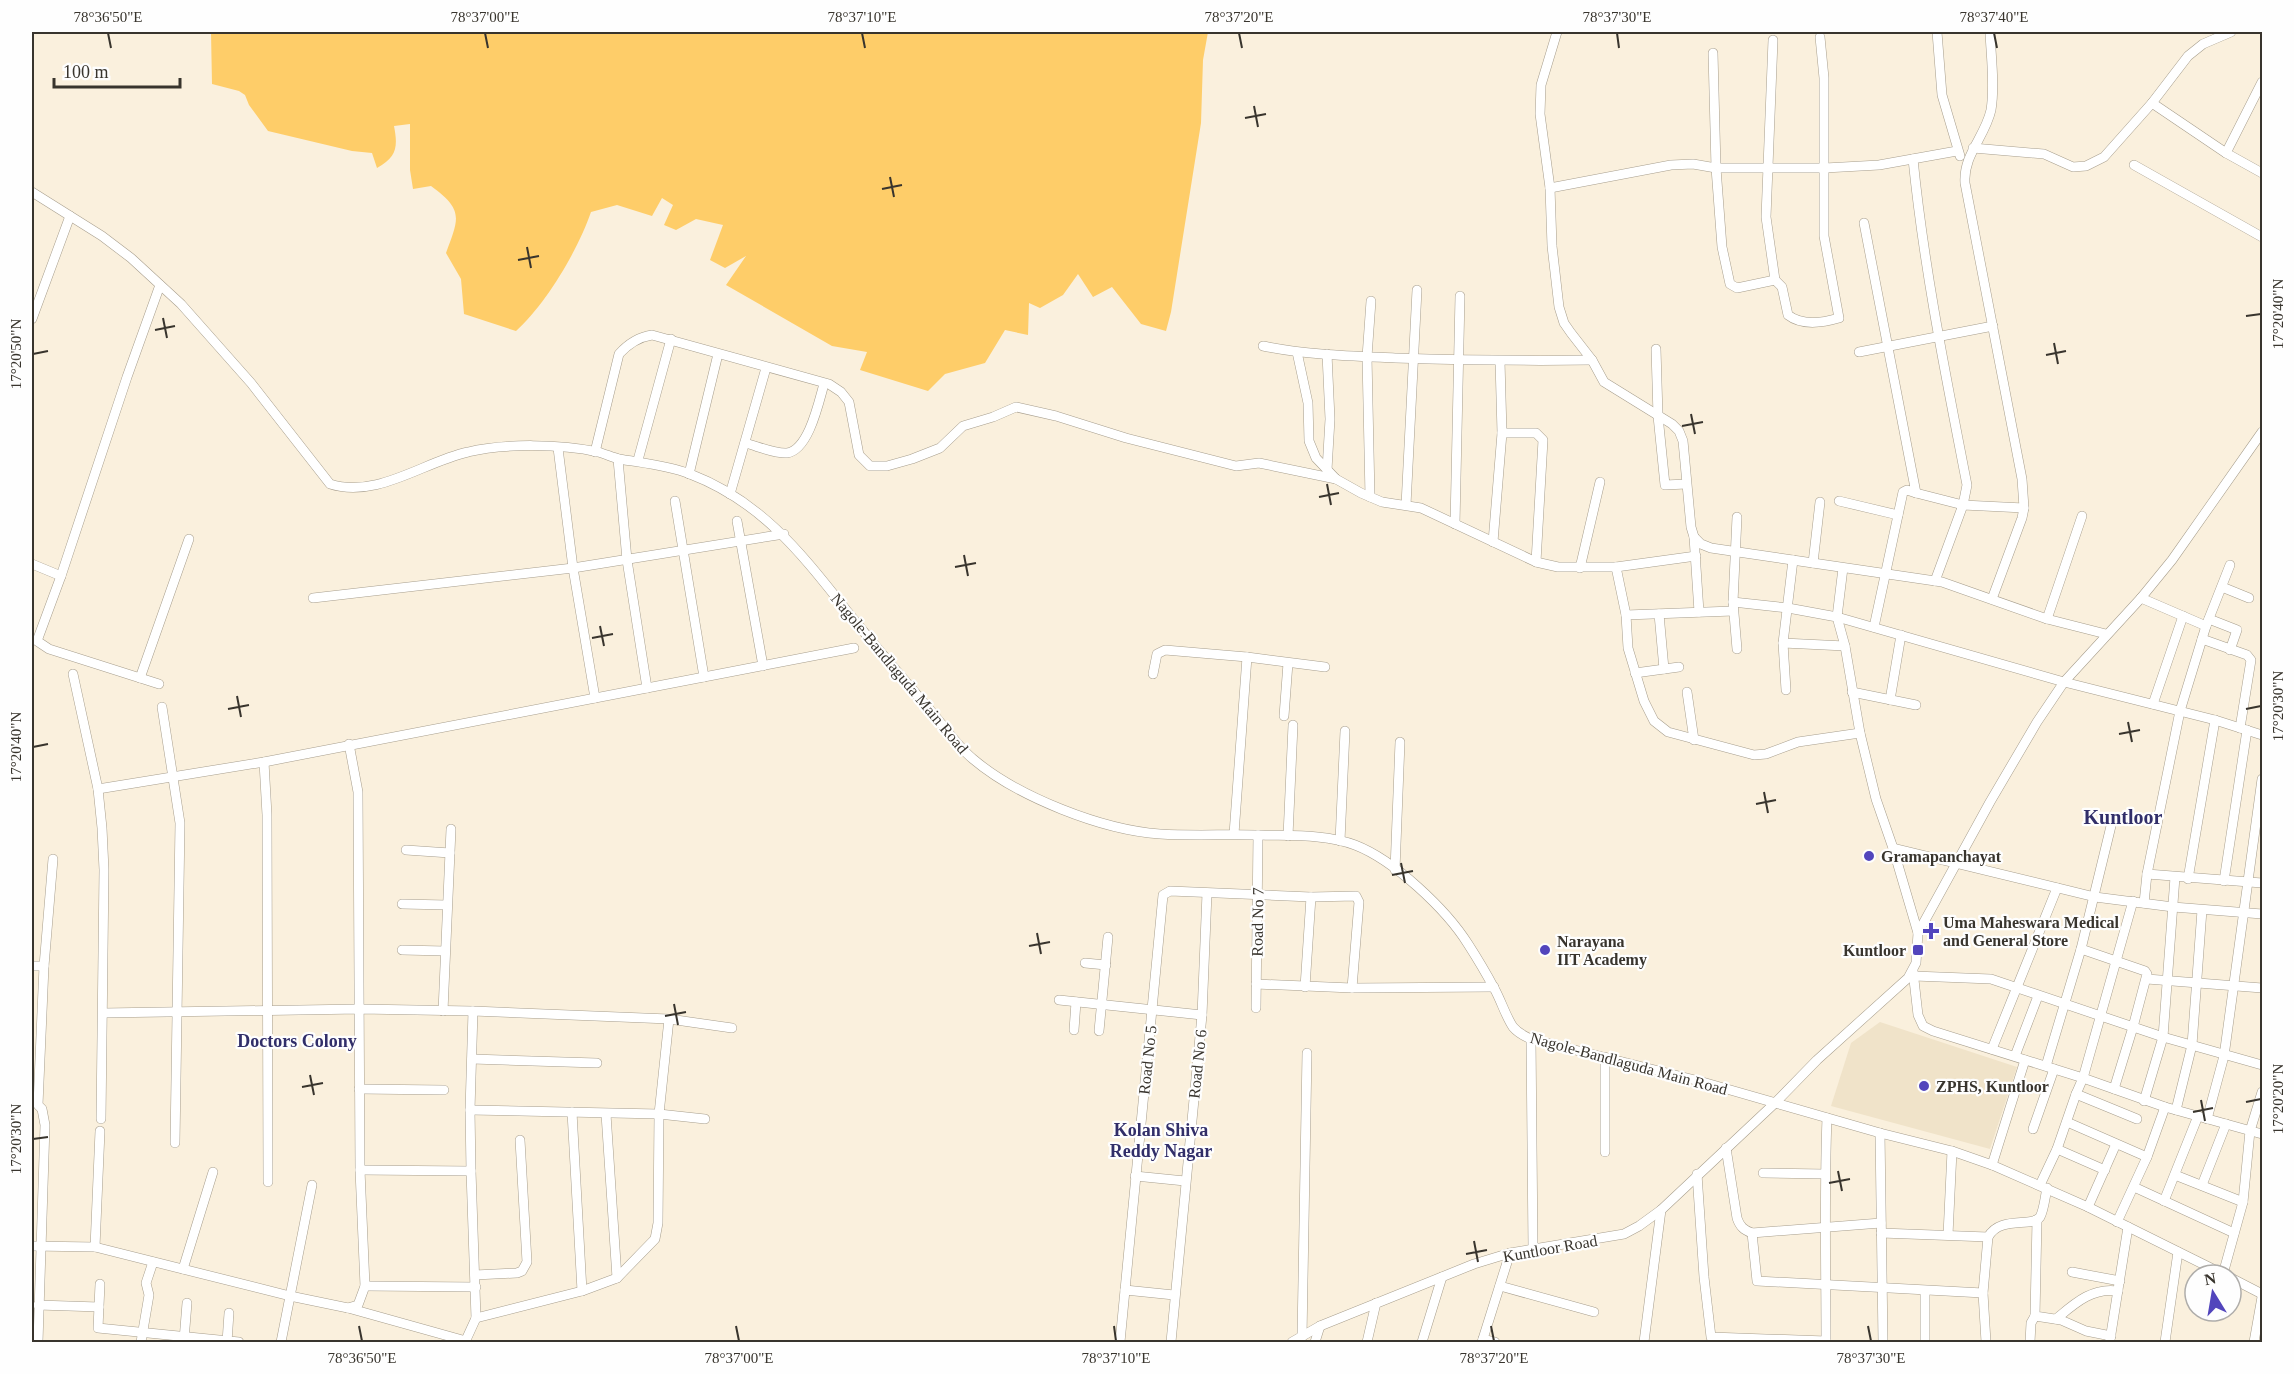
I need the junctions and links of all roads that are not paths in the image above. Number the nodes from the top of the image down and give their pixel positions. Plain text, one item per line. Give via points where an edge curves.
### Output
1 (1557, 32) edge
2 (1937, 32) edge
3 (1990, 32) edge
4 (2231, 32) edge
5 (1820, 37) dead end
6 (1773, 40) dead end
7 (1713, 53) dead end
8 (2262, 82) edge
9 (2152, 103) junction
10 (1973, 148) junction
11 (1957, 151) junction
12 (2226, 153) junction
13 (1913, 159) junction
14 (2134, 165) dead end
15 (1965, 166) junction
16 (1716, 168) junction
17 (1825, 168) junction
18 (1768, 169) junction
19 (2262, 173) edge
20 (1550, 188) junction
21 (32, 192) edge
22 (70, 216) junction
23 (1864, 223) dead end
24 (2262, 237) edge
25 (1775, 280) junction
26 (160, 285) junction
27 (1417, 290) dead end
28 (1460, 296) dead end
29 (1371, 301) dead end
30 (32, 319) edge
31 (1993, 326) junction
32 (1938, 338) junction
33 (671, 339) junction
34 (1263, 345) dead end
35 (1887, 346) junction
36 (1656, 349) dead end
37 (1297, 352) junction
38 (1859, 352) dead end
39 (718, 354) junction
40 (1327, 354) junction
41 (1367, 357) junction
42 (1414, 358) junction
43 (1459, 359) junction
44 (1592, 360) junction
45 (1500, 361) junction
46 (766, 368) junction
47 (824, 384) junction
48 (1658, 416) junction
49 (2262, 432) edge
50 (1502, 433) junction
51 (745, 443) junction
52 (558, 448) junction
53 (595, 452) junction
54 (618, 459) junction
55 (638, 460) junction
56 (1328, 470) junction
57 (689, 474) junction
58 (1336, 479) junction
59 (1600, 483) dead end
60 (1686, 484) junction
61 (1916, 493) junction
62 (730, 494) junction
63 (1370, 498) junction
64 (675, 501) dead end
65 (1839, 501) dead end
66 (1820, 502) dead end
67 (1406, 504) junction
68 (1963, 505) junction
69 (2024, 508) junction
70 (1898, 515) junction
71 (2082, 516) dead end
72 (1737, 517) dead end
73 (737, 521) dead end
74 (1455, 524) junction
75 (784, 534) junction
76 (1694, 537) junction
77 (189, 539) dead end
78 (740, 540) junction
79 (1493, 542) junction
80 (683, 551) junction
81 (1734, 551) junction
82 (1696, 556) junction
83 (627, 560) junction
84 (1793, 560) junction
85 (1536, 562) junction
86 (1813, 563) junction
87 (32, 564) edge
88 (2230, 565) dead end
89 (1616, 567) junction
90 (573, 568) junction
91 (1580, 568) junction
92 (1843, 568) junction
93 (1884, 575) junction
94 (61, 576) junction
95 (1935, 581) junction
96 (2222, 587) junction
97 (313, 598) dead end
98 (2141, 598) junction
99 (2249, 598) dead end
100 (1992, 599) junction
101 (1733, 607) junction
102 (1788, 608) junction
103 (1699, 612) junction
104 (1659, 614) junction
105 (1626, 615) junction
106 (2183, 616) junction
107 (1837, 617) junction
108 (2047, 619) junction
109 (2208, 622) junction
110 (1874, 627) junction
111 (2106, 634) junction
112 (1901, 635) junction
113 (2202, 639) junction
114 (1783, 643) junction
115 (1845, 646) junction
116 (854, 648) dead end
117 (1737, 648) dead end
118 (2229, 650) junction
119 (1247, 657) junction
120 (1288, 663) junction
121 (763, 666) junction
122 (1325, 667) dead end
123 (1679, 667) dead end
124 (1664, 669) junction
125 (1635, 673) junction
126 (73, 674) dead end
127 (1153, 674) dead end
128 (704, 677) junction
129 (140, 678) junction
130 (2064, 682) junction
131 (159, 684) dead end
132 (647, 688) junction
133 (1786, 690) dead end
134 (1687, 692) dead end
135 (1852, 692) junction
136 (596, 698) junction
137 (1890, 700) junction
138 (2152, 704) junction
139 (1916, 705) dead end
140 (162, 707) dead end
141 (2180, 711) junction
142 (1284, 716) dead end
143 (2215, 720) junction
144 (1293, 725) dead end
145 (2243, 729) junction
146 (1345, 731) dead end
147 (1860, 733) junction
148 (2262, 735) edge
149 (1694, 740) junction
150 (1400, 742) dead end
151 (349, 744) junction
152 (264, 762) junction
153 (172, 777) junction
154 (2262, 779) edge
155 (98, 789) junction
156 (2111, 826) dead end
157 (451, 829) dead end
158 (1234, 834) junction
159 (1258, 835) junction
160 (1288, 836) junction
161 (1340, 841) junction
162 (1893, 848) junction
163 (405, 850) dead end
164 (450, 853) junction
165 (53, 859) dead end
166 (1956, 862) junction
167 (1395, 870) junction
168 (2147, 874) junction
169 (2175, 877) junction
170 (2188, 879) junction
171 (2224, 881) junction
172 (2248, 882) junction
173 (2262, 883) edge
174 (2057, 888) junction
175 (1207, 893) junction
176 (1257, 894) junction
177 (1311, 897) junction
178 (2095, 897) junction
179 (2133, 902) junction
180 (2144, 903) junction
181 (402, 904) dead end
182 (447, 905) junction
183 (2173, 907) junction
184 (2202, 910) junction
185 (2245, 912) junction
186 (2262, 914) edge
187 (1918, 933) junction
188 (1108, 936) dead end
189 (2081, 949) junction
190 (402, 950) dead end
191 (445, 951) junction
192 (2117, 960) junction
193 (1085, 963) dead end
194 (1106, 965) junction
195 (32, 966) edge
196 (44, 966) junction
197 (1913, 974) junction
198 (2147, 979) junction
199 (2168, 981) junction
200 (2198, 983) junction
201 (1256, 984) junction
202 (2233, 985) junction
203 (1305, 987) junction
204 (1494, 987) junction
205 (1352, 988) junction
206 (2017, 988) junction
207 (2262, 988) edge
208 (2038, 996) junction
209 (1059, 1000) dead end
210 (1076, 1002) junction
211 (1102, 1005) junction
212 (2066, 1005) junction
213 (1256, 1008) dead end
214 (360, 1009) junction
215 (1152, 1009) junction
216 (178, 1011) junction
217 (268, 1011) junction
218 (443, 1011) junction
219 (473, 1011) junction
220 (103, 1013) junction
221 (1202, 1015) junction
222 (2100, 1017) junction
223 (669, 1019) junction
224 (2133, 1027) junction
225 (732, 1028) dead end
226 (1074, 1030) dead end
227 (1099, 1031) dead end
228 (2163, 1037) junction
229 (1531, 1039) junction
230 (2192, 1045) junction
231 (1992, 1049) junction
232 (1307, 1053) dead end
233 (2014, 1056) junction
234 (2224, 1056) junction
235 (1605, 1058) junction
236 (472, 1059) junction
237 (2025, 1060) junction
238 (597, 1063) dead end
239 (2262, 1065) edge
240 (2050, 1068) junction
241 (2083, 1078) junction
242 (359, 1089) junction
243 (2114, 1089) junction
244 (444, 1090) dead end
245 (2262, 1092) edge
246 (2076, 1094) junction
247 (2144, 1101) junction
248 (1775, 1103) junction
249 (35, 1105) edge
250 (2165, 1107) junction
251 (470, 1110) junction
252 (2176, 1110) junction
253 (572, 1112) junction
254 (606, 1114) junction
255 (659, 1114) junction
256 (1827, 1118) junction
257 (2203, 1118) junction
258 (101, 1119) dead end
259 (705, 1119) dead end
260 (2138, 1119) dead end
261 (2067, 1122) junction
262 (2226, 1124) junction
263 (2033, 1129) dead end
264 (100, 1131) dead end
265 (2250, 1131) junction
266 (1880, 1132) junction
267 (2262, 1134) edge
268 (520, 1140) dead end
269 (175, 1143) dead end
270 (2116, 1144) junction
271 (1726, 1148) junction
272 (2057, 1149) junction
273 (1952, 1150) junction
274 (1605, 1152) dead end
275 (2147, 1157) junction
276 (1992, 1165) junction
277 (360, 1170) junction
278 (2105, 1170) junction
279 (471, 1171) junction
280 (213, 1172) dead end
281 (1762, 1173) dead end
282 (1697, 1174) junction
283 (1825, 1174) junction
284 (2175, 1175) junction
285 (1136, 1176) junction
286 (1185, 1181) junction
287 (268, 1182) dead end
288 (312, 1185) dead end
289 (2202, 1185) junction
290 (2043, 1187) junction
291 (2134, 1187) junction
292 (2164, 1201) junction
293 (2243, 1202) junction
294 (2088, 1207) junction
295 (1661, 1210) junction
296 (2037, 1220) junction
297 (2117, 1222) junction
298 (1827, 1227) junction
299 (2128, 1227) junction
300 (1881, 1228) junction
301 (1752, 1233) junction
302 (2234, 1233) junction
303 (1948, 1235) junction
304 (1988, 1237) junction
305 (36, 1246) edge
306 (95, 1247) junction
307 (1533, 1249) junction
308 (2178, 1252) junction
309 (1510, 1253) junction
310 (153, 1262) junction
311 (2200, 1263) edge
312 (2228, 1263) edge
313 (183, 1269) junction
314 (2072, 1272) dead end
315 (476, 1275) junction
316 (1442, 1277) junction
317 (617, 1278) junction
318 (2120, 1281) junction
319 (100, 1284) dead end
320 (2243, 1285) edge
321 (365, 1286) junction
322 (1500, 1286) junction
323 (1825, 1286) junction
324 (476, 1287) junction
325 (1882, 1289) junction
326 (1125, 1290) junction
327 (582, 1291) junction
328 (1925, 1291) junction
329 (2118, 1291) junction
330 (1983, 1293) junction
331 (1174, 1295) junction
332 (2262, 1295) edge
333 (290, 1296) junction
334 (186, 1303) dead end
335 (1376, 1303) junction
336 (38, 1305) junction
337 (99, 1307) junction
338 (348, 1308) junction
339 (1594, 1312) dead end
340 (229, 1313) dead end
341 (2035, 1316) junction
342 (476, 1318) junction
343 (2056, 1319) junction
344 (1320, 1326) junction
345 (141, 1337) edge
346 (1302, 1337) junction
347 (2110, 1339) edge
348 (184, 1340) edge
349 (1744, 1340) edge
350 (1482, 1341) edge
351 (38, 1342) edge
352 (228, 1342) edge
353 (239, 1342) edge
354 (281, 1342) edge
355 (466, 1342) edge
356 (1120, 1342) edge
357 (1171, 1342) edge
358 (1292, 1342) edge
359 (1315, 1342) edge
360 (1367, 1342) edge
361 (1422, 1342) edge
362 (1496, 1342) edge
363 (1644, 1342) edge
364 (1826, 1342) edge
365 (1883, 1342) edge
366 (1925, 1342) edge
367 (1986, 1342) edge
368 (2030, 1342) edge
369 (2165, 1342) edge
370 (2254, 1342) edge

1 - 20 street via 1540,85
2 - 11 street via 1942,95
3 - 10 street via 1990,112
4 - 9 street via 2203,44 2188,56
5 - 17 street
6 - 18 street
7 - 16 street
8 - 12 street
9 - 10 street via 2104,157 2086,166 2073,167 2044,154
9 - 12 street
10 - 15 street
11 - 13 street
11 - 15 street
12 - 19 street
13 - 17 street
13 - 32 street via 1920,231
14 - 24 street
15 - 31 street
16 - 18 street
16 - 20 street via 1671,165
16 - 25 street via 1722,247 1730,284 1737,288
17 - 18 street
17 - 25 street via 1824,236 1839,318 1825,322 1794,319 1788,315 1782,287
18 - 25 street via 1767,217
20 - 44 street via 1559,307 1570,333
21 - 22 street, Nagole-Bandlaguda Main Road
22 - 26 street, Nagole-Bandlaguda Main Road via 131,258
22 - 30 street
23 - 35 street
26 - 52 street, Nagole-Bandlaguda Main Road via 251,383 330,484 358,489 467,452 529,445
26 - 94 street
27 - 42 street
28 - 43 street
29 - 41 street
31 - 32 street
31 - 69 street
32 - 35 street
32 - 68 street via 1967,485
33 - 39 street
33 - 53 street via 646,336 627,345 619,354
33 - 55 street
34 - 37 street
35 - 38 street
35 - 61 street
36 - 48 street
37 - 40 street
37 - 56 street via 1308,403 1309,441 1316,458
39 - 46 street
39 - 57 street
40 - 41 street
40 - 56 street
41 - 42 street
41 - 63 street
42 - 43 street
42 - 67 street
43 - 45 street
43 - 74 street
44 - 45 street
44 - 48 street via 1604,382
45 - 50 street
46 - 47 street
46 - 51 street
47 - 51 street via 811,425 798,448 785,453
47 - 58 street via 842,392 849,402 859,455 870,466 912,459 940,447 963,426 1016,407 1236,466 1259,463
48 - 60 street via 1679,431
48 - 60 street via 1665,485
49 - 98 street
50 - 79 street
50 - 85 street via 1536,433 1543,440
51 - 62 street
52 - 53 street, Nagole-Bandlaguda Main Road
52 - 90 street
53 - 54 street, Nagole-Bandlaguda Main Road
54 - 55 street, Nagole-Bandlaguda Main Road
54 - 83 street
55 - 57 street, Nagole-Bandlaguda Main Road
56 - 58 street
57 - 62 street, Nagole-Bandlaguda Main Road
58 - 63 street
59 - 91 street
60 - 76 street
61 - 68 street
61 - 70 street via 1903,492
62 - 75 street, Nagole-Bandlaguda Main Road
63 - 67 street
64 - 80 street
65 - 70 street
66 - 86 street
67 - 74 street
68 - 69 street
68 - 95 street
69 - 100 street
70 - 93 street
71 - 108 street
72 - 81 street
73 - 78 street
74 - 79 street
75 - 78 street
75 - 158 street, Nagole-Bandlaguda Main Road via 972,759 1012,785 1054,805 1121,829 1161,834
76 - 81 street via 1711,548
76 - 82 street
77 - 129 street
78 - 80 street
78 - 121 street
79 - 85 street
80 - 83 street
80 - 128 street
81 - 84 street
81 - 101 street
82 - 89 street
82 - 103 street
83 - 90 street
83 - 132 street
84 - 86 street
84 - 102 street
85 - 91 street
86 - 92 street
87 - 94 street
88 - 96 street
89 - 91 street
89 - 105 street
90 - 97 street
90 - 136 street
92 - 93 street
92 - 107 street
93 - 95 street
93 - 110 street
94 - 129 street via 37,641 49,649
95 - 100 street
96 - 99 street
96 - 109 street
98 - 106 street
98 - 111 street
100 - 108 street
101 - 102 street
101 - 103 street
101 - 117 street
102 - 107 street
102 - 114 street
103 - 104 street
104 - 105 street
104 - 124 street
105 - 125 street via 1628,648
106 - 109 street
106 - 138 street
107 - 110 street
107 - 115 street
108 - 111 street
109 - 113 street
109 - 118 street via 2237,630
110 - 112 street
111 - 130 street
112 - 130 street
112 - 137 street
113 - 118 street
113 - 141 street
114 - 115 street
114 - 133 street
115 - 135 street
116 - 121 street
118 - 145 street via 2251,660
119 - 120 street
119 - 127 street via 1166,650 1157,654
119 - 158 street
120 - 122 street
120 - 142 street
121 - 128 street
123 - 124 street
124 - 125 street
125 - 149 street via 1644,701 1659,726
126 - 155 street
128 - 132 street
129 - 131 street
130 - 138 street
130 - 166 street
132 - 136 street
134 - 149 street
135 - 137 street
135 - 147 street
136 - 151 street
137 - 139 street
138 - 141 street
140 - 153 street
141 - 143 street
141 - 168 street
143 - 145 street
143 - 170 street
144 - 160 street
145 - 148 street
145 - 171 street
146 - 161 street
147 - 149 street via 1798,742 1754,755
147 - 162 street
150 - 167 street
151 - 152 street
151 - 214 street via 358,792
152 - 153 street
152 - 217 street
153 - 155 street
153 - 216 street via 180,823
154 - 172 street
155 - 220 street via 104,870
156 - 178 street
157 - 164 street
158 - 159 street, Nagole-Bandlaguda Main Road
159 - 160 street, Nagole-Bandlaguda Main Road
159 - 176 street, Road No 7
160 - 161 street, Nagole-Bandlaguda Main Road
161 - 167 street, Nagole-Bandlaguda Main Road via 1369,852
162 - 166 street
162 - 187 street
163 - 164 street
164 - 182 street
165 - 196 street
166 - 174 street
166 - 187 street
167 - 204 street, Nagole-Bandlaguda Main Road via 1451,921
168 - 169 street
168 - 180 street
169 - 170 street
169 - 183 street
170 - 171 street
171 - 172 street
172 - 173 street
172 - 185 street
174 - 178 street
174 - 206 street
175 - 176 street
175 - 215 street, Road No 5 via 1170,891 1163,895
175 - 221 street, Road No 6
176 - 177 street
176 - 201 street, Road No 7
177 - 203 street
177 - 205 street via 1358,899
178 - 179 street
178 - 189 street
179 - 180 street
179 - 192 street
180 - 183 street
181 - 182 street
182 - 191 street
183 - 184 street
183 - 199 street
184 - 185 street
184 - 200 street
185 - 186 street
185 - 202 street
187 - 197 street
188 - 194 street
189 - 192 street
189 - 212 street
190 - 191 street
191 - 218 street
192 - 198 street via 2145,971
192 - 222 street
193 - 194 street
194 - 211 street
195 - 196 street
196 - 249 street
197 - 206 street via 1991,979
197 - 231 street via 1923,1026
197 - 248 street, Kuntloor Road
198 - 199 street
198 - 224 street
199 - 200 street
199 - 228 street
200 - 202 street
200 - 230 street
201 - 203 street
201 - 213 street, Road No 7
202 - 207 street
202 - 234 street
203 - 205 street
204 - 205 street
204 - 229 street, Nagole-Bandlaguda Main Road via 1511,1023
206 - 208 street
206 - 231 street
208 - 212 street
208 - 233 street
209 - 210 street
210 - 211 street
210 - 226 street
211 - 215 street
211 - 227 street
212 - 222 street
212 - 240 street
214 - 217 street
214 - 218 street
214 - 242 street
215 - 221 street
215 - 285 street, Road No 5
216 - 217 street
216 - 220 street
216 - 269 street
217 - 287 street
218 - 219 street
219 - 223 street
219 - 236 street
220 - 258 street
221 - 286 street, Road No 6
222 - 224 street
222 - 241 street
223 - 225 street
223 - 255 street
224 - 228 street
224 - 243 street
228 - 230 street
228 - 247 street
229 - 235 street, Nagole-Bandlaguda Main Road
229 - 307 street
230 - 234 street
230 - 252 street
231 - 233 street
232 - 346 street
233 - 237 street
234 - 239 street
234 - 257 street
235 - 248 street, Nagole-Bandlaguda Main Road
235 - 274 street
236 - 238 street
236 - 251 street
237 - 240 street
237 - 276 street
240 - 241 street
240 - 263 street
241 - 243 street
241 - 246 street
242 - 244 street
242 - 277 street
243 - 247 street
245 - 265 street
246 - 260 street
246 - 261 street
247 - 250 street
248 - 256 street, Nagole-Bandlaguda Main Road
248 - 271 street, Kuntloor Road
249 - 305 street via 42,1109 45,1125
250 - 252 street
250 - 275 street
251 - 253 street
251 - 279 street
252 - 257 street
253 - 254 street
253 - 327 street
254 - 255 street
254 - 317 street
255 - 259 street
255 - 317 street via 655,1239
256 - 266 street, Nagole-Bandlaguda Main Road
256 - 283 street
257 - 262 street
257 - 284 street
261 - 270 street
261 - 272 street
262 - 265 street
262 - 289 street
264 - 306 street
265 - 267 street
265 - 293 street
266 - 273 street, Nagole-Bandlaguda Main Road
266 - 300 street
268 - 315 street via 526,1262 517,1273
270 - 275 street
270 - 278 street
271 - 282 street, Kuntloor Road
271 - 301 street via 1740,1226
272 - 278 street
272 - 290 street
273 - 276 street, Nagole-Bandlaguda Main Road
273 - 303 street
275 - 291 street
276 - 290 street, Nagole-Bandlaguda Main Road
277 - 279 street
277 - 321 street
278 - 294 street
279 - 315 street
280 - 313 street
281 - 283 street
282 - 295 street, Kuntloor Road
282 - 349 street via 1711,1337
283 - 298 street
284 - 289 street
284 - 292 street
285 - 286 street
285 - 326 street, Road No 5
286 - 331 street, Road No 6
288 - 333 street
289 - 293 street
290 - 294 street, Nagole-Bandlaguda Main Road
290 - 296 street via 2041,1215
291 - 292 street
291 - 297 street
292 - 302 street
293 - 302 street
294 - 297 street, Nagole-Bandlaguda Main Road
295 - 307 street, Kuntloor Road via 1624,1234
295 - 363 street
296 - 304 street via 2008,1223
296 - 341 street
297 - 299 street, Nagole-Bandlaguda Main Road
298 - 300 street
298 - 301 street
298 - 323 street
299 - 308 street, Nagole-Bandlaguda Main Road
299 - 318 street
300 - 303 street
300 - 325 street
301 - 323 street via 1757,1281
302 - 312 street
303 - 304 street
304 - 330 street
305 - 306 street
305 - 336 street
306 - 310 street
307 - 309 street, Kuntloor Road
308 - 311 street, Nagole-Bandlaguda Main Road
308 - 369 street
309 - 316 street, Kuntloor Road
309 - 322 street
310 - 313 street
310 - 345 street via 146,1283 149,1295
313 - 333 street
314 - 318 street
315 - 324 street
316 - 335 street, Kuntloor Road
316 - 361 street
317 - 327 street
318 - 329 street
319 - 337 street
320 - 332 street, Nagole-Bandlaguda Main Road
321 - 324 street
321 - 338 street via 358,1305
322 - 339 street
322 - 350 street
323 - 325 street
323 - 364 street
324 - 342 street
325 - 328 street
325 - 365 street
326 - 331 street
326 - 356 street, Road No 5
327 - 342 street
328 - 330 street
328 - 366 street
329 - 343 street via 2079,1299
329 - 347 street
330 - 367 street
331 - 357 street, Road No 6
332 - 370 street
333 - 338 street
333 - 354 street
334 - 348 street
335 - 344 street, Kuntloor Road
335 - 360 street
336 - 337 street
336 - 351 street
337 - 345 street via 98,1328
338 - 355 street
340 - 352 street
341 - 343 street
341 - 368 street
342 - 355 street
343 - 347 street
344 - 346 street, Kuntloor Road
344 - 359 street
345 - 348 street
346 - 358 street, Kuntloor Road
348 - 352 street
349 - 364 street
350 - 362 street
352 - 353 street

